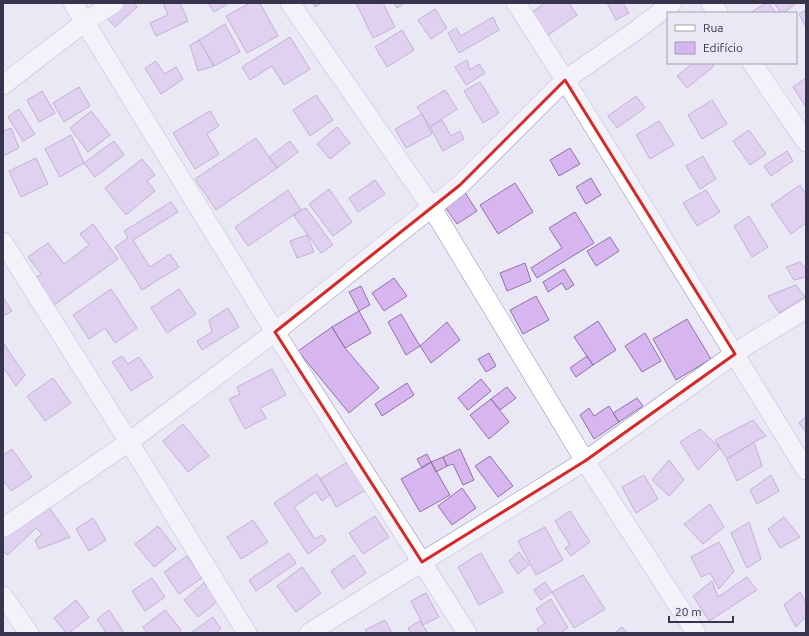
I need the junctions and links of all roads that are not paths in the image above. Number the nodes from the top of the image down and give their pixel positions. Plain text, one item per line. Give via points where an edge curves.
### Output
1 (73, 3) edge
2 (114, 3) edge
3 (290, 3) edge
4 (516, 3) edge
5 (672, 3) edge
6 (711, 3) edge
7 (717, 12) edge
8 (85, 22) junction
9 (753, 64) edge
10 (565, 80) junction
11 (3, 85) edge
12 (806, 142) edge
13 (432, 208) junction
14 (3, 242) edge
15 (806, 309) edge
16 (275, 332) junction
17 (735, 354) junction
18 (129, 442) junction
19 (585, 462) junction
20 (806, 470) edge
21 (3, 528) edge
22 (422, 562) junction
23 (3, 596) edge
24 (29, 633) edge
25 (247, 633) edge
26 (309, 633) edge
27 (467, 633) edge
28 (696, 633) edge

1 - 8 street
2 - 8 street
3 - 13 street
4 - 10 street
5 - 10 street
6 - 7 street
8 - 11 street
8 - 16 street
9 - 12 street
10 - 13 street via 460,185
10 - 17 street
13 - 16 street
13 - 19 street
14 - 18 street
15 - 17 street
16 - 18 street
16 - 22 street
17 - 19 street
17 - 20 street
18 - 21 street
18 - 25 street
19 - 22 street
19 - 28 street
22 - 26 street
22 - 27 street
23 - 24 street

